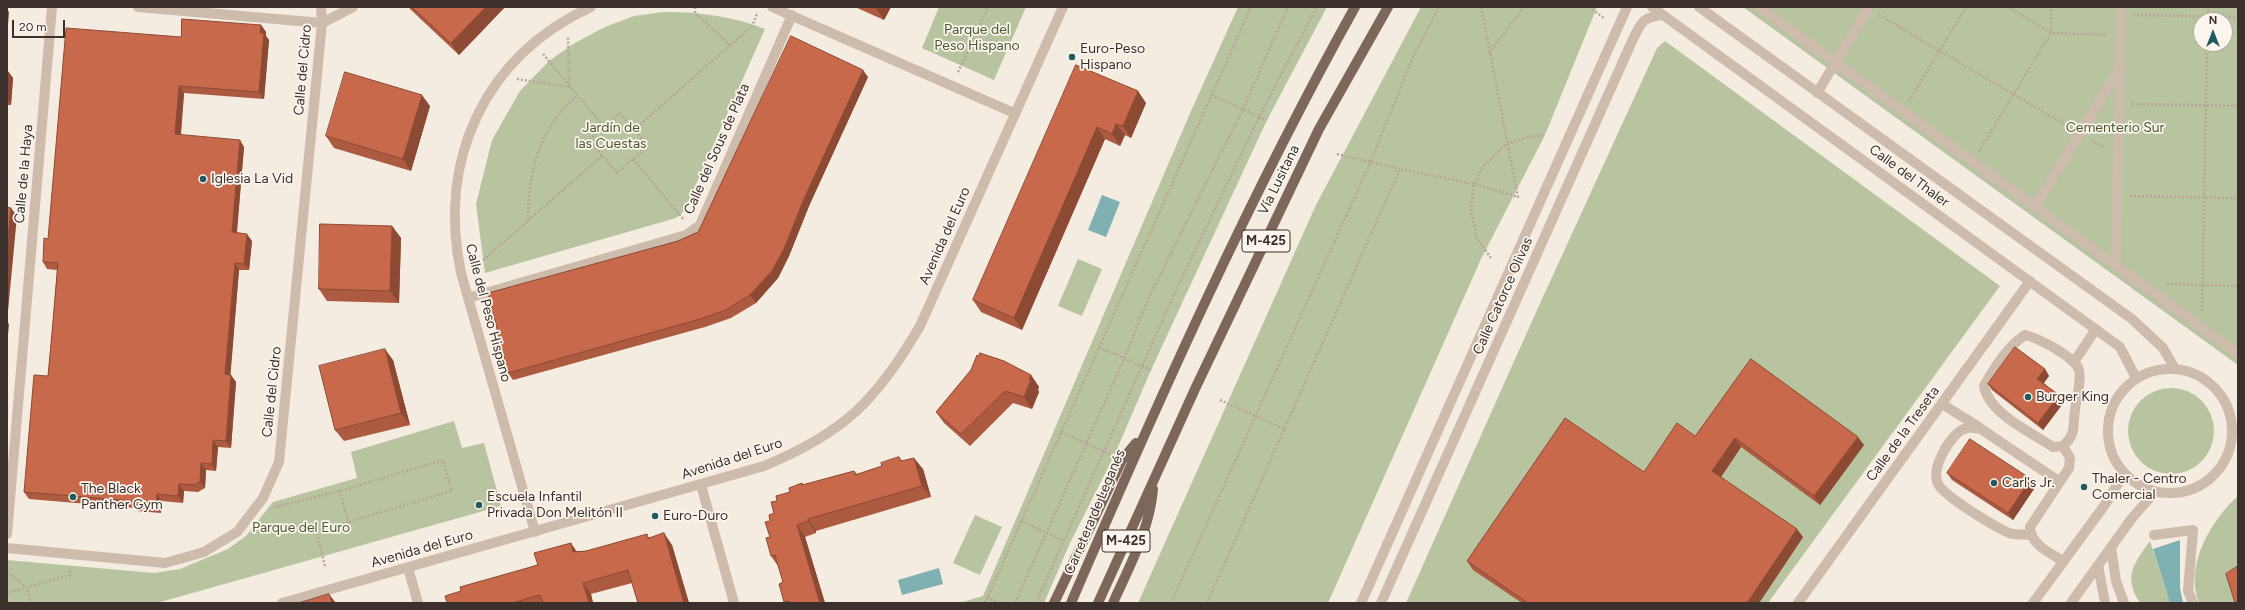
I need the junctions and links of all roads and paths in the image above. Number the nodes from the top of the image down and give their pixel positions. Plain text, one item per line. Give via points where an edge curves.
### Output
1 (52, 7) edge
2 (138, 7) edge
3 (321, 7) edge
4 (353, 7) edge
5 (591, 7) edge
6 (695, 7) edge
7 (772, 7) edge
8 (988, 7) edge
9 (1063, 7) edge
10 (1251, 7) edge
11 (1288, 7) edge
12 (1317, 7) edge
13 (1355, 7) edge
14 (1388, 7) edge
15 (1439, 7) edge
16 (1481, 7) edge
17 (1524, 7) edge
18 (1589, 7) edge
19 (1627, 7) edge
20 (1652, 7) edge
21 (1699, 7) edge
22 (1759, 7) edge
23 (1966, 7) edge
24 (2008, 7) edge
25 (2051, 7) edge
26 (1869, 8) edge
27 (2121, 11) edge
28 (757, 14) dead end
29 (1663, 14) junction
30 (792, 15) junction
31 (2193, 17) edge
32 (1604, 18) dead end
33 (322, 23) junction
34 (568, 31) dead end
35 (2051, 33) junction
36 (2120, 35) junction
37 (730, 45) junction
38 (1939, 51) junction
39 (541, 52) dead end
40 (2207, 52) edge
41 (1489, 54) junction
42 (1836, 62) junction
43 (2120, 68) junction
44 (958, 72) dead end
45 (511, 78) dead end
46 (569, 87) junction
47 (1818, 93) junction
48 (2014, 94) junction
49 (1211, 95) junction
50 (577, 96) junction
51 (2119, 104) junction
52 (2206, 106) junction
53 (2238, 106) edge
54 (1243, 109) junction
55 (1903, 111) junction
56 (1014, 114) junction
57 (1259, 117) junction
58 (1266, 120) dead end
59 (604, 127) junction
60 (634, 130) junction
61 (2080, 133) junction
62 (1546, 135) dead end
63 (1506, 144) junction
64 (1337, 154) dead end
65 (602, 156) junction
66 (2118, 156) junction
67 (633, 159) junction
68 (1972, 162) junction
69 (1370, 163) junction
70 (1400, 170) junction
71 (1474, 184) junction
72 (2117, 196) junction
73 (2205, 198) junction
74 (2238, 198) edge
75 (2035, 207) junction
76 (684, 220) dead end
77 (528, 221) junction
78 (1490, 258) dead end
79 (2116, 266) junction
80 (474, 269) dead end
81 (2030, 281) junction
82 (2164, 284) dead end
83 (2203, 286) junction
84 (2238, 286) edge
85 (468, 298) junction
86 (2202, 328) junction
87 (2096, 329) junction
88 (1098, 347) junction
89 (2238, 354) edge
90 (1124, 359) junction
91 (2074, 362) junction
92 (1141, 366) junction
93 (2175, 369) junction
94 (1151, 370) dead end
95 (2136, 378) junction
96 (1220, 400) dead end
97 (1942, 404) junction
98 (2227, 405) junction
99 (2238, 411) edge
100 (1254, 416) junction
101 (1284, 429) junction
102 (1981, 429) junction
103 (1061, 432) junction
104 (1144, 432) junction
105 (1086, 443) junction
106 (2063, 446) junction
107 (1104, 451) junction
108 (1114, 456) dead end
109 (2124, 474) junction
110 (1154, 479) junction
111 (2060, 482) junction
112 (701, 485) junction
113 (340, 491) junction
114 (2155, 492) junction
115 (273, 507) dead end
116 (1021, 521) junction
117 (348, 522) junction
118 (535, 532) junction
119 (1046, 532) junction
120 (7, 534) edge
121 (2030, 535) junction
122 (2154, 535) dead end
123 (1064, 540) junction
124 (1070, 543) dead end
125 (2111, 547) junction
126 (7, 548) edge
127 (2063, 561) junction
128 (2098, 564) junction
129 (70, 566) dead end
130 (325, 566) dead end
131 (408, 568) junction
132 (7, 572) edge
133 (27, 587) junction
134 (7, 593) edge
135 (987, 598) junction
136 (31, 603) edge
137 (282, 603) edge
138 (418, 603) edge
139 (734, 603) edge
140 (984, 603) edge
141 (999, 603) edge
142 (1015, 603) edge
143 (1036, 603) edge
144 (1054, 603) edge
145 (1071, 603) edge
146 (1098, 603) edge
147 (1113, 603) edge
148 (1171, 603) edge
149 (1207, 603) edge
150 (1361, 603) edge
151 (1381, 603) edge
152 (1798, 603) edge
153 (2033, 603) edge
154 (2071, 603) edge
155 (2105, 603) edge
156 (2124, 603) edge
157 (2193, 603) edge

1 - 120 street, Calle de la Haya
2 - 33 street
3 - 33 street, Calle del Cidro
4 - 33 street
5 - 85 street, Calle del Peso Hispano via 568,18 533,42 501,76 473,124 456,175 454,208 456,252
6 - 37 path via 695,13
7 - 30 street
8 - 44 path
9 - 56 street, Avenida del Euro
10 - 49 path
11 - 54 path
12 - 57 path
13 - 104 main road, Vía Lusitana / M-425 via 1227,257
14 - 110 main road, Vía Lusitana / M-425 via 1320,128
15 - 69 path via 1412,57
16 - 41 path
17 - 41 path
18 - 32 path
19 - 150 street, Calle Catorce Olivas
20 - 29 street, Calle del Thaler
21 - 47 street, Calle del Thaler
22 - 42 street
23 - 38 path
24 - 35 path
25 - 35 path
26 - 38 path
26 - 42 street
27 - 31 path
27 - 36 street
28 - 37 path via 752,26
29 - 81 street, Calle del Thaler
29 - 151 street, Calle Catorce Olivas via 1649,16 1642,21 1633,39
30 - 56 street
30 - 85 street, Calle del Sous de Plata via 700,225 686,235
33 - 126 street, Calle del Cidro via 279,462 263,498 237,532 204,552 165,563
34 - 46 path
35 - 36 path
35 - 48 path
36 - 43 street
37 - 60 path
38 - 48 path
38 - 55 path
39 - 46 path
40 - 52 path
41 - 63 path
42 - 47 street
42 - 55 street
43 - 51 street
43 - 61 street
45 - 46 path
46 - 50 path
47 - 93 street, Calle del Thaler via 2132,318 2163,348
48 - 61 path
48 - 68 path
49 - 54 path
49 - 88 path
50 - 59 path
50 - 77 path via 563,107 536,152 530,183
51 - 52 path
51 - 66 street
52 - 53 path
52 - 73 path
54 - 57 path
54 - 90 path via 1148,299
55 - 68 street
56 - 112 street, Avenida del Euro via 920,326 897,366 873,397 844,423 800,451 764,466
57 - 58 path
57 - 92 path
59 - 60 path via 620,114
59 - 65 path via 589,140
60 - 67 path via 648,146
61 - 66 path
61 - 75 street
62 - 63 path via 1532,136
63 - 71 path via 1483,167
63 - 71 path via 1518,197
64 - 69 path
65 - 67 path via 617,173
65 - 77 path
66 - 72 street
67 - 76 path
68 - 75 street
69 - 70 path
69 - 100 path
70 - 71 path
70 - 101 path
71 - 78 path via 1471,211 1477,238
72 - 73 path
72 - 79 street
73 - 74 path
73 - 83 path
75 - 79 street
77 - 80 path
79 - 86 street
81 - 87 street, Calle del Thaler
81 - 97 street, Calle de la Treseta
82 - 83 path
83 - 84 path
83 - 86 path
85 - 118 street, Calle del Peso Hispano
86 - 89 street
87 - 91 street
87 - 95 street, Calle del Thaler via 2120,347
88 - 90 path
88 - 103 path
90 - 92 path
90 - 105 path
91 - 106 street via 2079,370 2079,384 2072,438
91 - 106 street via 2037,338 2025,335 2013,344 1984,386 1986,396 1995,408 2053,447
92 - 94 path
92 - 107 path
93 - 95 street via 2155,370
93 - 98 street via 2206,380
95 - 109 street via 2122,391 2109,418 2110,448
96 - 100 path
97 - 102 street
97 - 152 street, Calle de la Treseta
98 - 99 street
98 - 114 street via 2233,432 2226,459 2213,476 2208,481 2183,492
100 - 101 path
100 - 148 path
101 - 149 path
102 - 111 street
102 - 121 street via 1969,427 1960,431 1949,445 1938,463 1936,476 1940,486 1967,507 2010,533
103 - 105 path
103 - 116 path
104 - 144 main road via 1122,460
104 - 145 main road, Carretera de Leganés / M-425
105 - 107 path
105 - 119 path
106 - 111 street via 2070,458 2069,468
107 - 108 path
107 - 123 path
109 - 114 street via 2133,482
109 - 127 street
110 - 146 main road, M-425
110 - 147 main road via 1152,499 1140,542
111 - 121 street via 2034,519
112 - 118 street, Avenida del Euro
112 - 139 street
113 - 115 path
113 - 117 path
113 - 117 path via 443,460 452,491
114 - 125 street
116 - 119 path
116 - 135 path
117 - 130 path via 316,531
118 - 131 street, Avenida del Euro
119 - 123 path
119 - 142 path
121 - 127 street via 2039,545
122 - 157 street via 2193,530 2188,591
123 - 124 path
123 - 143 path
125 - 128 street
125 - 156 street via 2116,581
127 - 153 street
128 - 154 street
128 - 155 street
129 - 133 path via 70,575
131 - 137 street, Avenida del Euro
131 - 138 street
132 - 133 path
133 - 134 path
133 - 136 path
135 - 140 path
135 - 141 path

